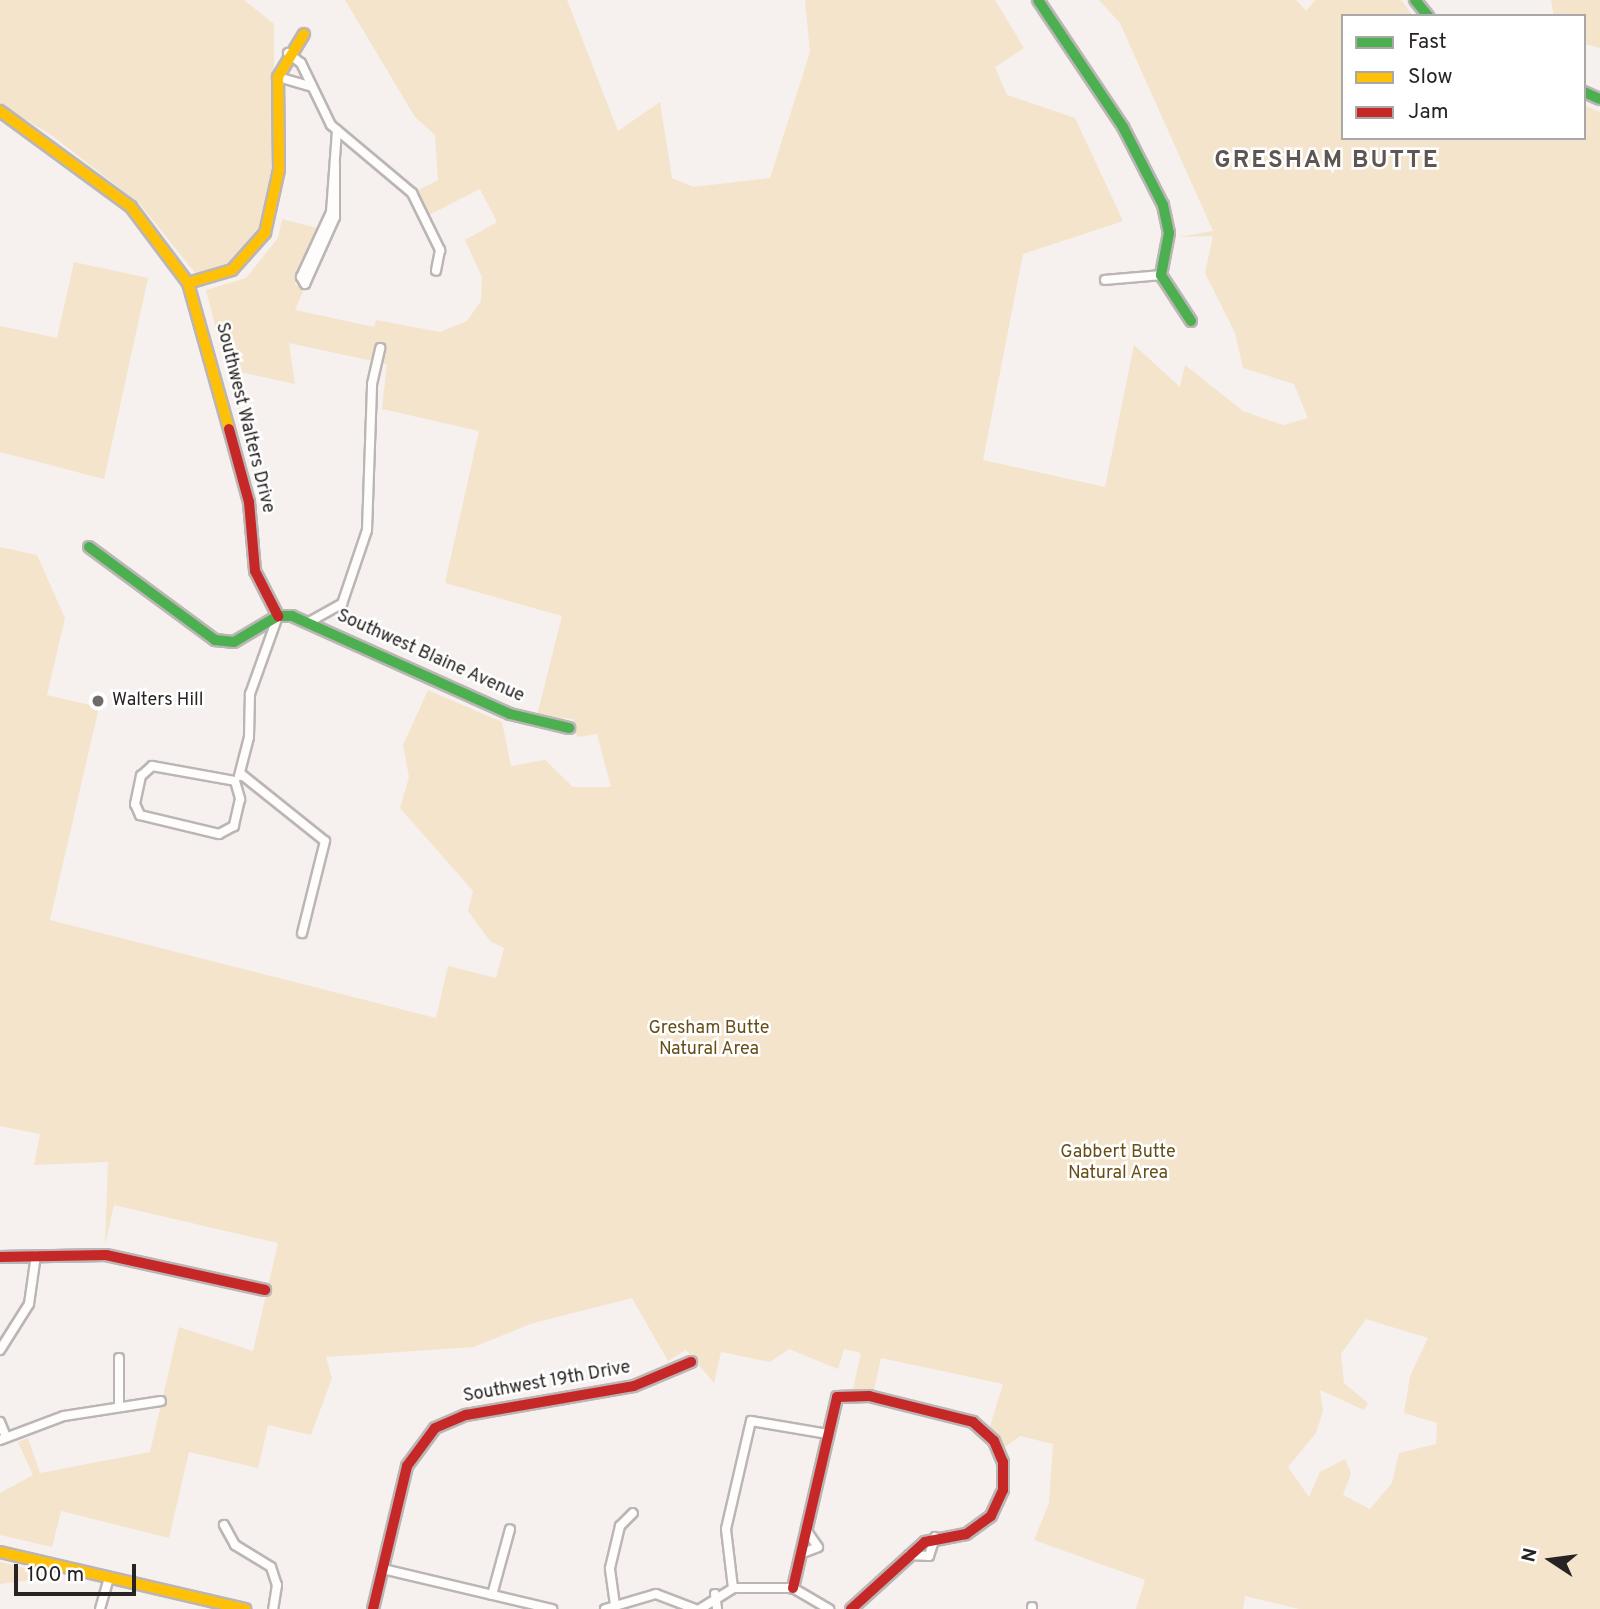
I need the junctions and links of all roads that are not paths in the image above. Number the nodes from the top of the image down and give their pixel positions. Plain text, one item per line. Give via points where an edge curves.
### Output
1 (1038, 0) edge
2 (1415, 0) edge
3 (1426, 14) edge
4 (303, 34) dead end
5 (288, 53) junction
6 (278, 77) junction
7 (310, 86) junction
8 (0, 111) edge
9 (337, 130) junction
10 (335, 164) junction
11 (436, 271) dead end
12 (1161, 275) junction
13 (1105, 280) dead end
14 (188, 283) junction
15 (1191, 321) dead end
16 (380, 348) dead end
17 (89, 547) dead end
18 (278, 616) junction
19 (309, 622) junction
20 (569, 728) dead end
21 (238, 778) junction
22 (302, 933) dead end
23 (36, 1255) junction
24 (0, 1257) edge
25 (265, 1290) dead end
26 (0, 1350) edge
27 (119, 1358) dead end
28 (691, 1362) dead end
29 (161, 1401) dead end
30 (118, 1407) junction
31 (0, 1422) edge
32 (828, 1434) junction
33 (3, 1438) edge
34 (633, 1513) dead end
35 (224, 1525) dead end
36 (510, 1529) dead end
37 (0, 1552) edge
38 (383, 1569) junction
39 (109, 1577) junction
40 (733, 1588) junction
41 (793, 1588) junction
42 (715, 1594) junction
43 (492, 1595) junction
44 (615, 1605) junction
45 (100, 1609) edge
46 (245, 1609) edge
47 (273, 1609) edge
48 (373, 1609) edge
49 (552, 1609) edge
50 (605, 1609) edge
51 (698, 1609) edge
52 (717, 1609) edge
53 (829, 1609) edge
54 (851, 1609) edge

1 - 12 street via 1123,127 1163,205 1169,233
2 - 3 street
4 - 5 street
5 - 6 street
5 - 7 street via 301,63
6 - 7 street
6 - 14 street via 279,170 268,226 237,266
7 - 9 street
8 - 14 street, Southwest Walters Drive via 131,207
9 - 10 street
9 - 11 street via 412,193 440,250
10 - 10 street via 331,212 302,277 304,284 335,217
12 - 13 street
12 - 15 street
14 - 18 street, Southwest Walters Drive via 249,502 255,571
16 - 19 street via 372,384 367,530 345,598 331,614
17 - 18 street via 215,640 234,642
18 - 19 street, Southwest Blaine Avenue
18 - 21 street via 250,694
19 - 20 street, Southwest Blaine Avenue via 479,701
21 - 21 street via 152,766 141,776 135,804 147,818 223,834 234,826 240,799
21 - 22 street via 325,841
23 - 24 street
23 - 25 street via 116,1256
23 - 26 street via 29,1304
27 - 30 street
28 - 38 street, Southwest 19th Drive via 634,1386 466,1415 435,1428 407,1466
29 - 30 street
30 - 33 street via 65,1416
31 - 33 street
32 - 40 street via 751,1421 726,1529
32 - 41 street
32 - 54 street via 837,1397 869,1396 952,1414 994,1441 1004,1471 996,1507 975,1531 935,1537
34 - 44 street via 621,1526 610,1568
35 - 47 street via 235,1545 271,1567 277,1585
36 - 43 street
37 - 39 street
38 - 43 street
38 - 48 street, Southwest 19th Drive
39 - 45 street
39 - 46 street
40 - 41 street
40 - 42 street
41 - 53 street
42 - 51 street
42 - 52 street
43 - 49 street
44 - 50 street
44 - 51 street via 656,1594

